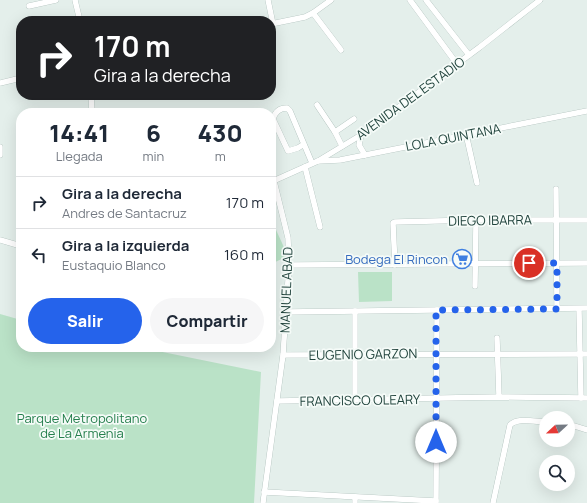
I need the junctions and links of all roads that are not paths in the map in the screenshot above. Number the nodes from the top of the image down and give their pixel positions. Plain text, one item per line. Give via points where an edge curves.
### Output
1 (56, 0) edge
2 (75, 0) edge
3 (268, 0) edge
4 (330, 0) edge
5 (410, 0) edge
6 (426, 0) edge
7 (540, 0) edge
8 (29, 6) dead end
9 (313, 13) junction
10 (79, 16) edge
11 (271, 16) edge
12 (276, 23) edge
13 (341, 50) dead end
14 (469, 55) junction
15 (457, 64) junction
16 (16, 79) edge
17 (0, 83) edge
18 (317, 105) dead end
19 (587, 111) edge
20 (276, 113) edge
21 (354, 119) dead end
22 (276, 125) edge
23 (335, 132) junction
24 (466, 134) junction
25 (361, 135) junction
26 (304, 144) junction
27 (342, 146) junction
28 (0, 147) edge
29 (0, 155) edge
30 (365, 155) junction
31 (315, 162) junction
32 (305, 167) junction
33 (276, 181) edge
34 (477, 183) dead end
35 (556, 189) dead end
36 (276, 193) edge
37 (476, 220) junction
38 (556, 220) junction
39 (587, 220) edge
40 (320, 227) dead end
41 (0, 240) edge
42 (16, 245) edge
43 (475, 263) junction
44 (557, 263) junction
45 (587, 263) edge
46 (289, 265) junction
47 (395, 265) junction
48 (475, 286) dead end
49 (587, 308) edge
50 (557, 309) junction
51 (579, 309) junction
52 (436, 310) junction
53 (354, 311) junction
54 (286, 312) junction
55 (497, 338) dead end
56 (498, 353) junction
57 (354, 354) junction
58 (436, 354) junction
59 (584, 354) edge
60 (283, 355) junction
61 (499, 397) junction
62 (436, 398) junction
63 (584, 398) edge
64 (355, 400) junction
65 (277, 401) junction
66 (539, 422) edge
67 (575, 426) edge
68 (587, 430) edge
69 (264, 492) junction
70 (355, 500) edge
71 (436, 502) edge
72 (263, 503) edge
73 (493, 503) edge

1 - 8 street
2 - 10 street
3 - 11 street
4 - 9 street
5 - 15 street
6 - 14 street
7 - 14 street, AVENIDA DEL ESTADIO
9 - 12 street
9 - 13 street
14 - 15 street, AVENIDA DEL ESTADIO
15 - 25 street, AVENIDA DEL ESTADIO
16 - 17 street
18 - 23 street
19 - 24 street, LOLA QUINTANA
20 - 26 street via 284,108 290,111
21 - 23 street
22 - 26 street via 288,151
23 - 27 street
24 - 30 street, LOLA QUINTANA
24 - 34 street
25 - 27 street, AVENIDA DEL ESTADIO
25 - 30 street via 359,147
26 - 31 street
27 - 31 street, AVENIDA DEL ESTADIO
28 - 29 street
30 - 31 street, LOLA QUINTANA
31 - 32 street, AVENIDA DEL ESTADIO
32 - 33 street, AVENIDA DEL ESTADIO
32 - 40 street
35 - 38 street
36 - 46 street, MANUEL ABAD via 288,238
37 - 38 street, DIEGO IBARRA
37 - 43 street
37 - 47 street, DIEGO IBARRA via 394,223
38 - 39 street, DIEGO IBARRA
38 - 44 street
41 - 42 street
43 - 44 street
43 - 47 street
43 - 48 street
44 - 45 street
44 - 50 street
46 - 47 street
46 - 54 street, MANUEL ABAD
49 - 51 street
50 - 51 street
50 - 52 street
51 - 59 street
52 - 53 street
52 - 58 street
53 - 54 street
53 - 57 street
54 - 60 street, MANUEL ABAD
55 - 56 street
56 - 58 street, EUGENIO GARZON
56 - 59 street, EUGENIO GARZON
56 - 61 street
57 - 58 street, EUGENIO GARZON
57 - 60 street, EUGENIO GARZON
57 - 64 street
58 - 62 street
59 - 63 street
60 - 65 street, MANUEL ABAD
61 - 62 street, FRANCISCO OLEARY
61 - 63 street, FRANCISCO OLEARY
62 - 64 street, FRANCISCO OLEARY
62 - 71 street
64 - 65 street, FRANCISCO OLEARY
65 - 69 street, MANUEL ABAD
66 - 73 street via 518,421 508,428
67 - 68 street
69 - 70 street
69 - 72 street, MANUEL ABAD
70 - 71 street

